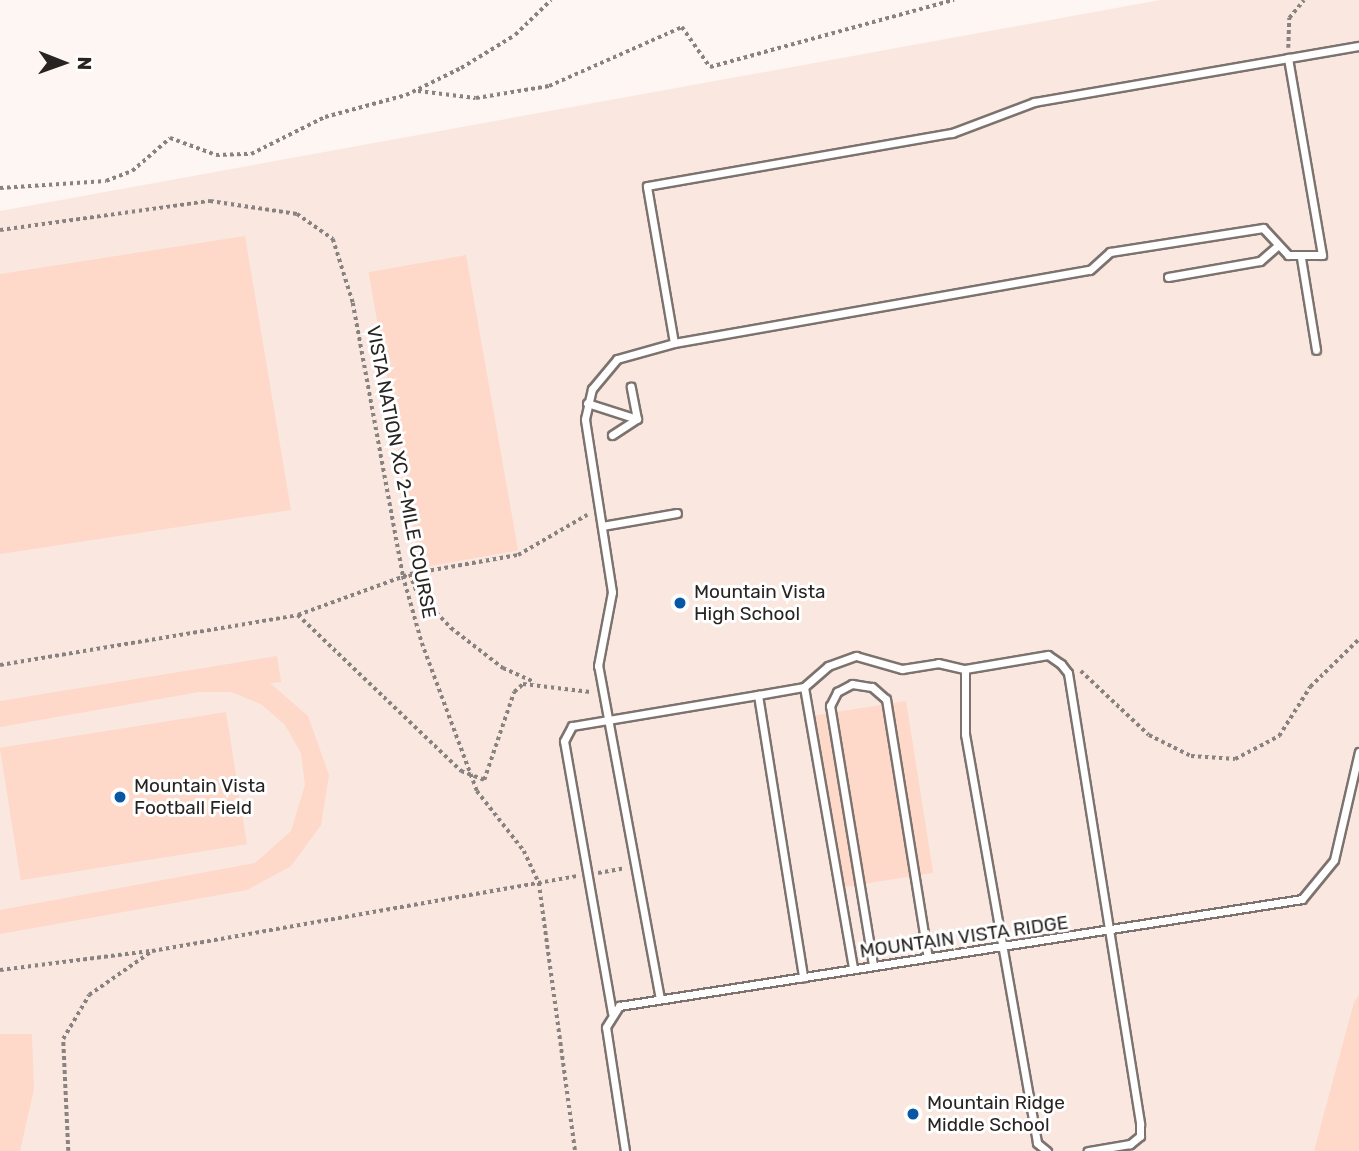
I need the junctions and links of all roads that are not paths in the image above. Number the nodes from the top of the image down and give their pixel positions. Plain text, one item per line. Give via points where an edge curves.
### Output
1 (1359, 46) edge
2 (1288, 58) junction
3 (1277, 246) junction
4 (1301, 258) junction
5 (1168, 276) dead end
6 (674, 343) junction
7 (1316, 350) dead end
8 (631, 387) dead end
9 (587, 403) junction
10 (636, 419) junction
11 (612, 435) dead end
12 (677, 513) dead end
13 (602, 526) junction
14 (965, 669) junction
15 (804, 687) junction
16 (758, 695) junction
17 (607, 720) junction
18 (1359, 752) edge
19 (1111, 933) junction
20 (1003, 945) junction
21 (928, 957) junction
22 (873, 965) junction
23 (853, 968) junction
24 (803, 976) junction
25 (660, 999) junction
26 (612, 1013) junction
27 (625, 1151) edge
28 (1047, 1151) edge
29 (1088, 1151) edge

1 - 2 lane
2 - 4 lane via 1322,255
2 - 6 lane via 1034,102 952,132 652,181 648,194
3 - 4 lane
3 - 5 lane via 1260,261
3 - 6 lane via 1263,228 1194,239 1110,253 1090,270
4 - 7 lane
6 - 9 lane via 617,359 601,373
8 - 10 lane
9 - 10 lane
9 - 13 lane
10 - 11 lane
12 - 13 lane
13 - 17 lane via 612,592 598,666
14 - 15 lane via 939,663 902,669 856,656 828,666
14 - 19 lane via 1048,656 1068,673
14 - 20 lane via 965,734
15 - 16 lane
15 - 23 lane
16 - 17 lane
16 - 24 lane
17 - 25 lane
17 - 26 lane via 572,726 564,734
18 - 19 lane, MOUNTAIN VISTA RIDGE via 1334,860 1301,899
19 - 20 lane, MOUNTAIN VISTA RIDGE
19 - 29 lane via 1140,1136 1130,1144
20 - 21 lane, MOUNTAIN VISTA RIDGE
20 - 28 lane via 1037,1143
21 - 22 lane, MOUNTAIN VISTA RIDGE
21 - 22 lane via 886,699 872,687 852,684 837,692 830,706
22 - 23 lane, MOUNTAIN VISTA RIDGE
23 - 24 lane, MOUNTAIN VISTA RIDGE
24 - 25 lane, MOUNTAIN VISTA RIDGE
25 - 26 lane, MOUNTAIN VISTA RIDGE via 619,1006
26 - 27 lane via 606,1027

